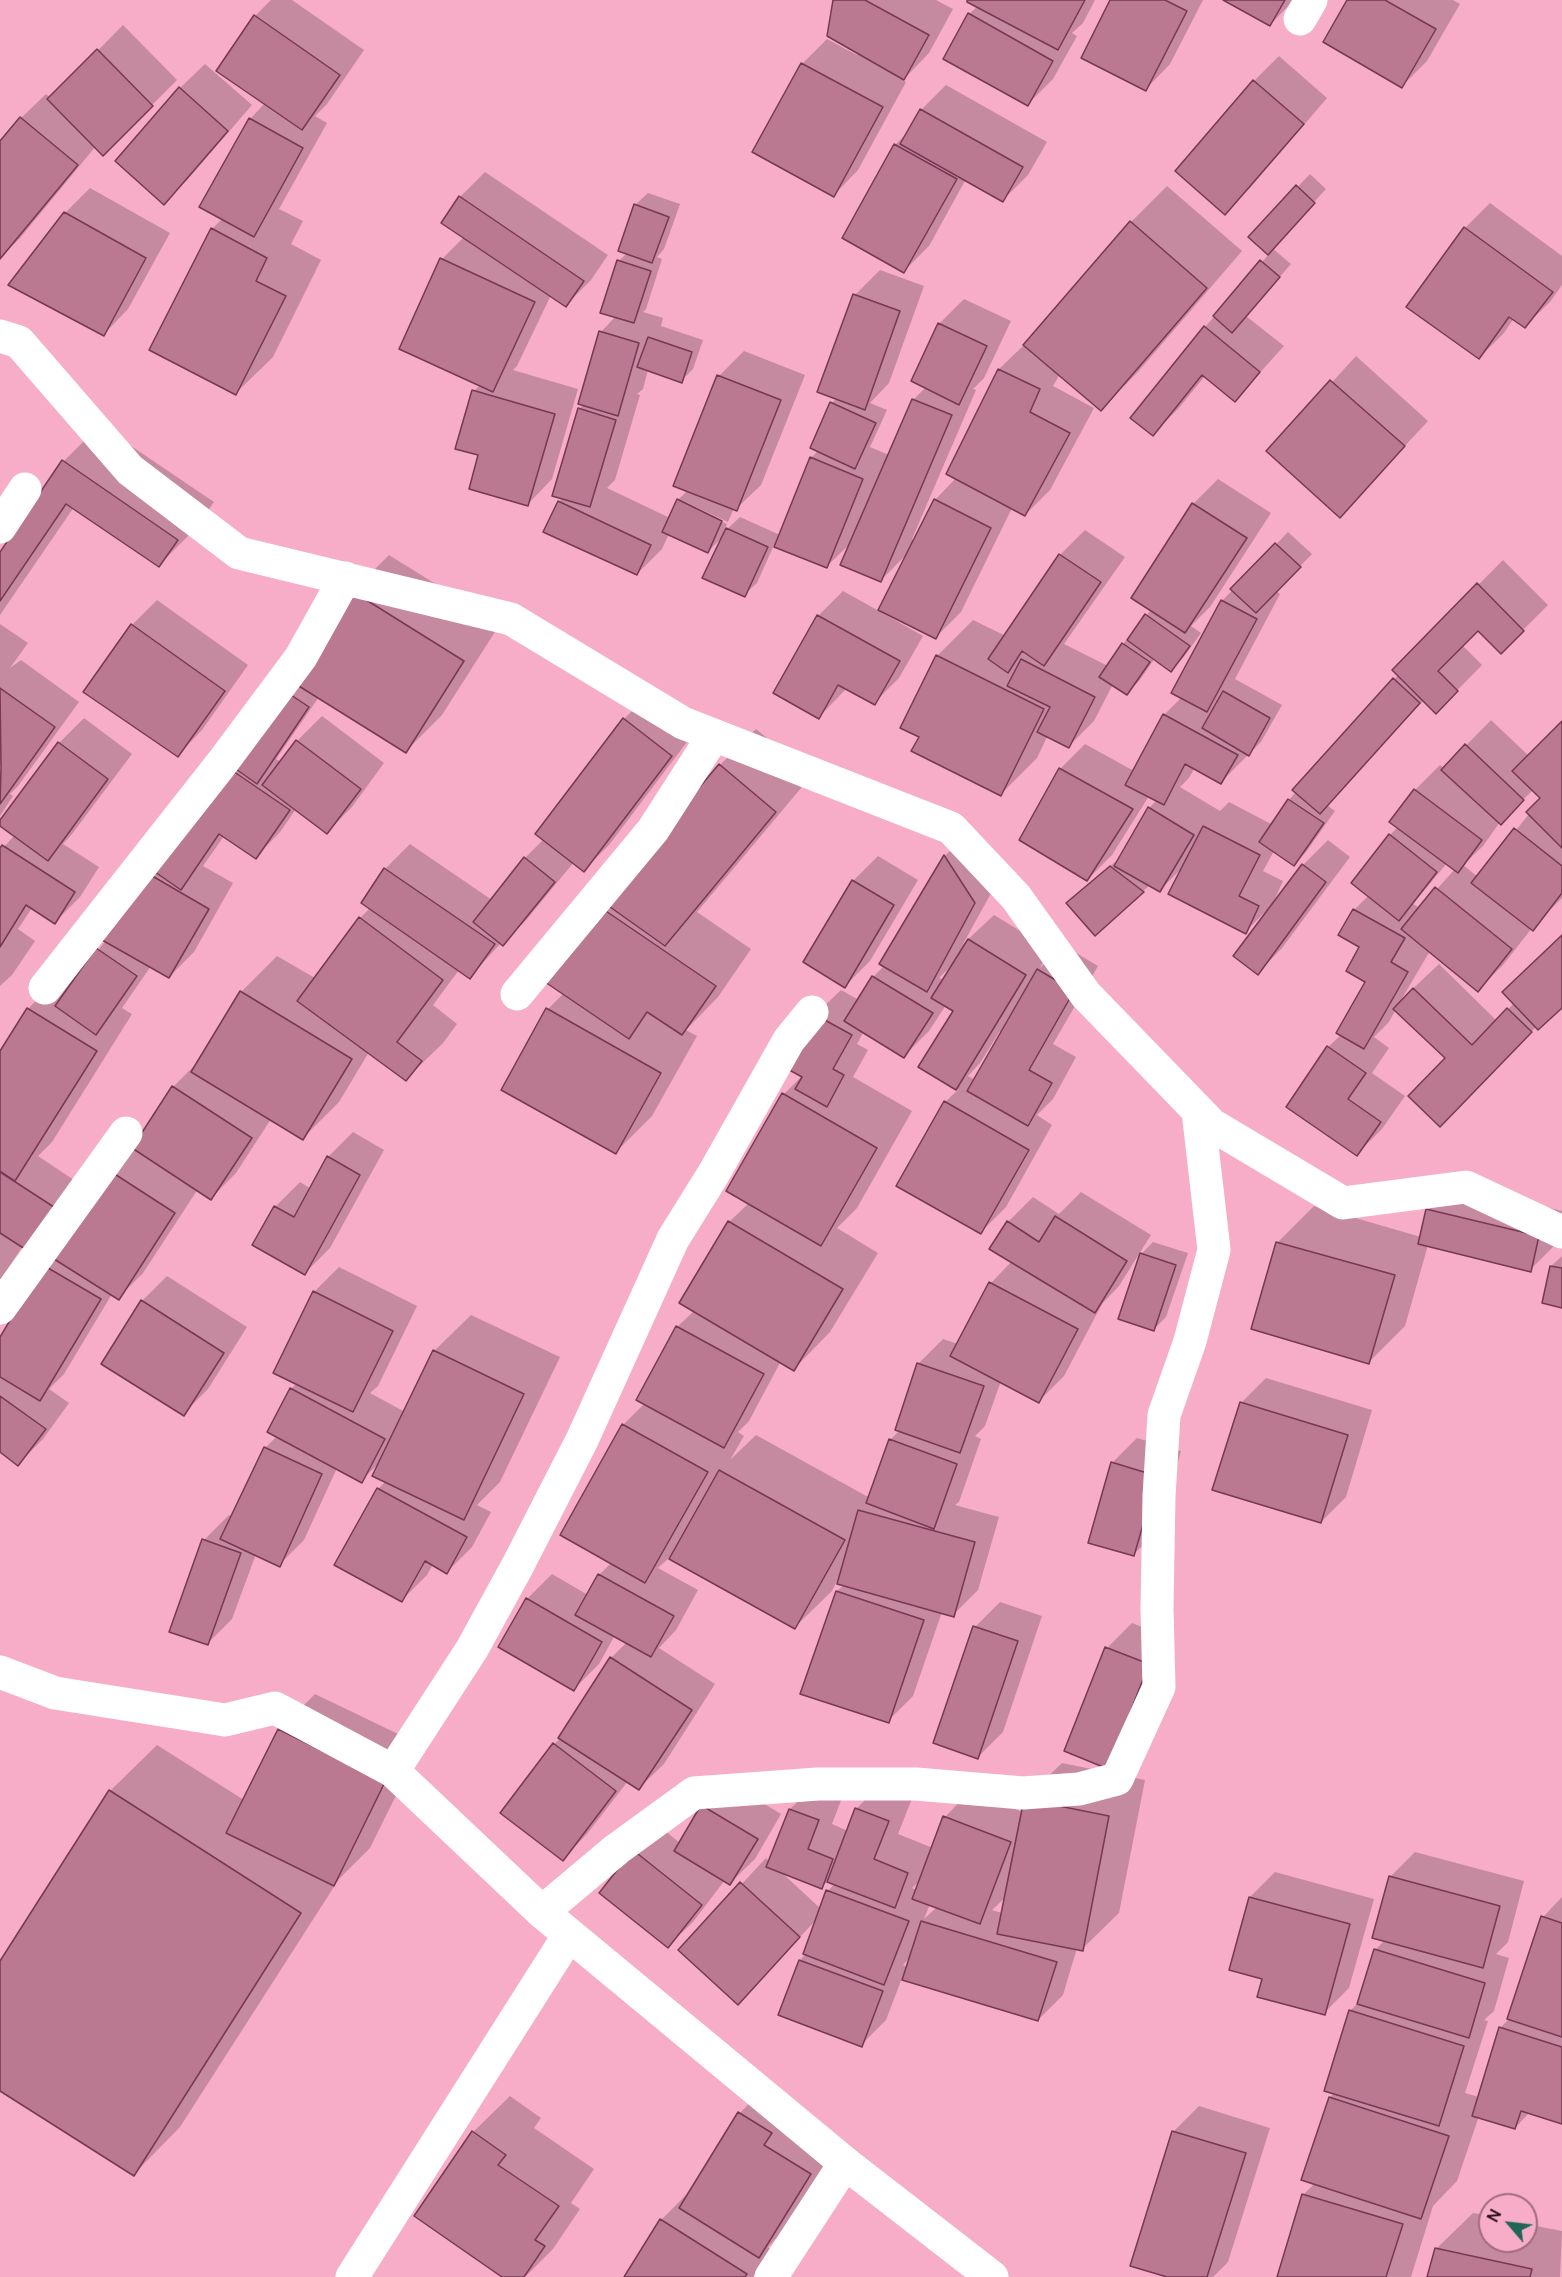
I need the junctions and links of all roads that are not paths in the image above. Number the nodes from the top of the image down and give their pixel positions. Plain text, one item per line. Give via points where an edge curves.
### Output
1 (0, 336) edge
2 (25, 489) dead end
3 (0, 527) edge
4 (345, 578) junction
5 (714, 735) junction
6 (45, 988) dead end
7 (517, 994) dead end
8 (812, 1012) dead end
9 (1198, 1111) junction
10 (126, 1133) dead end
11 (1562, 1232) edge
12 (0, 1308) edge
13 (0, 1672) edge
14 (393, 1771) junction
15 (542, 1912) junction
16 (569, 1935) junction
17 (845, 2163) junction
18 (352, 2277) edge
19 (771, 2277) edge
20 (990, 2277) edge

1 - 4 street via 19,342 130,470 239,553
2 - 3 street
4 - 5 street via 511,619 683,723
4 - 6 street via 301,657
5 - 7 street via 653,830
5 - 9 street via 951,828 1016,897 1086,995
8 - 14 street via 789,1040 673,1239 582,1440 518,1565 472,1649
9 - 11 street via 1212,1125 1343,1203 1466,1187
9 - 15 street via 1214,1250 1190,1341 1164,1414 1157,1597 1159,1687 1117,1779 1079,1789 1023,1793 916,1784 818,1784 694,1793 617,1849
10 - 12 street
13 - 14 street via 55,1693 225,1720 275,1708
14 - 15 street
15 - 16 street
16 - 17 street
16 - 18 street
17 - 19 street
17 - 20 street

